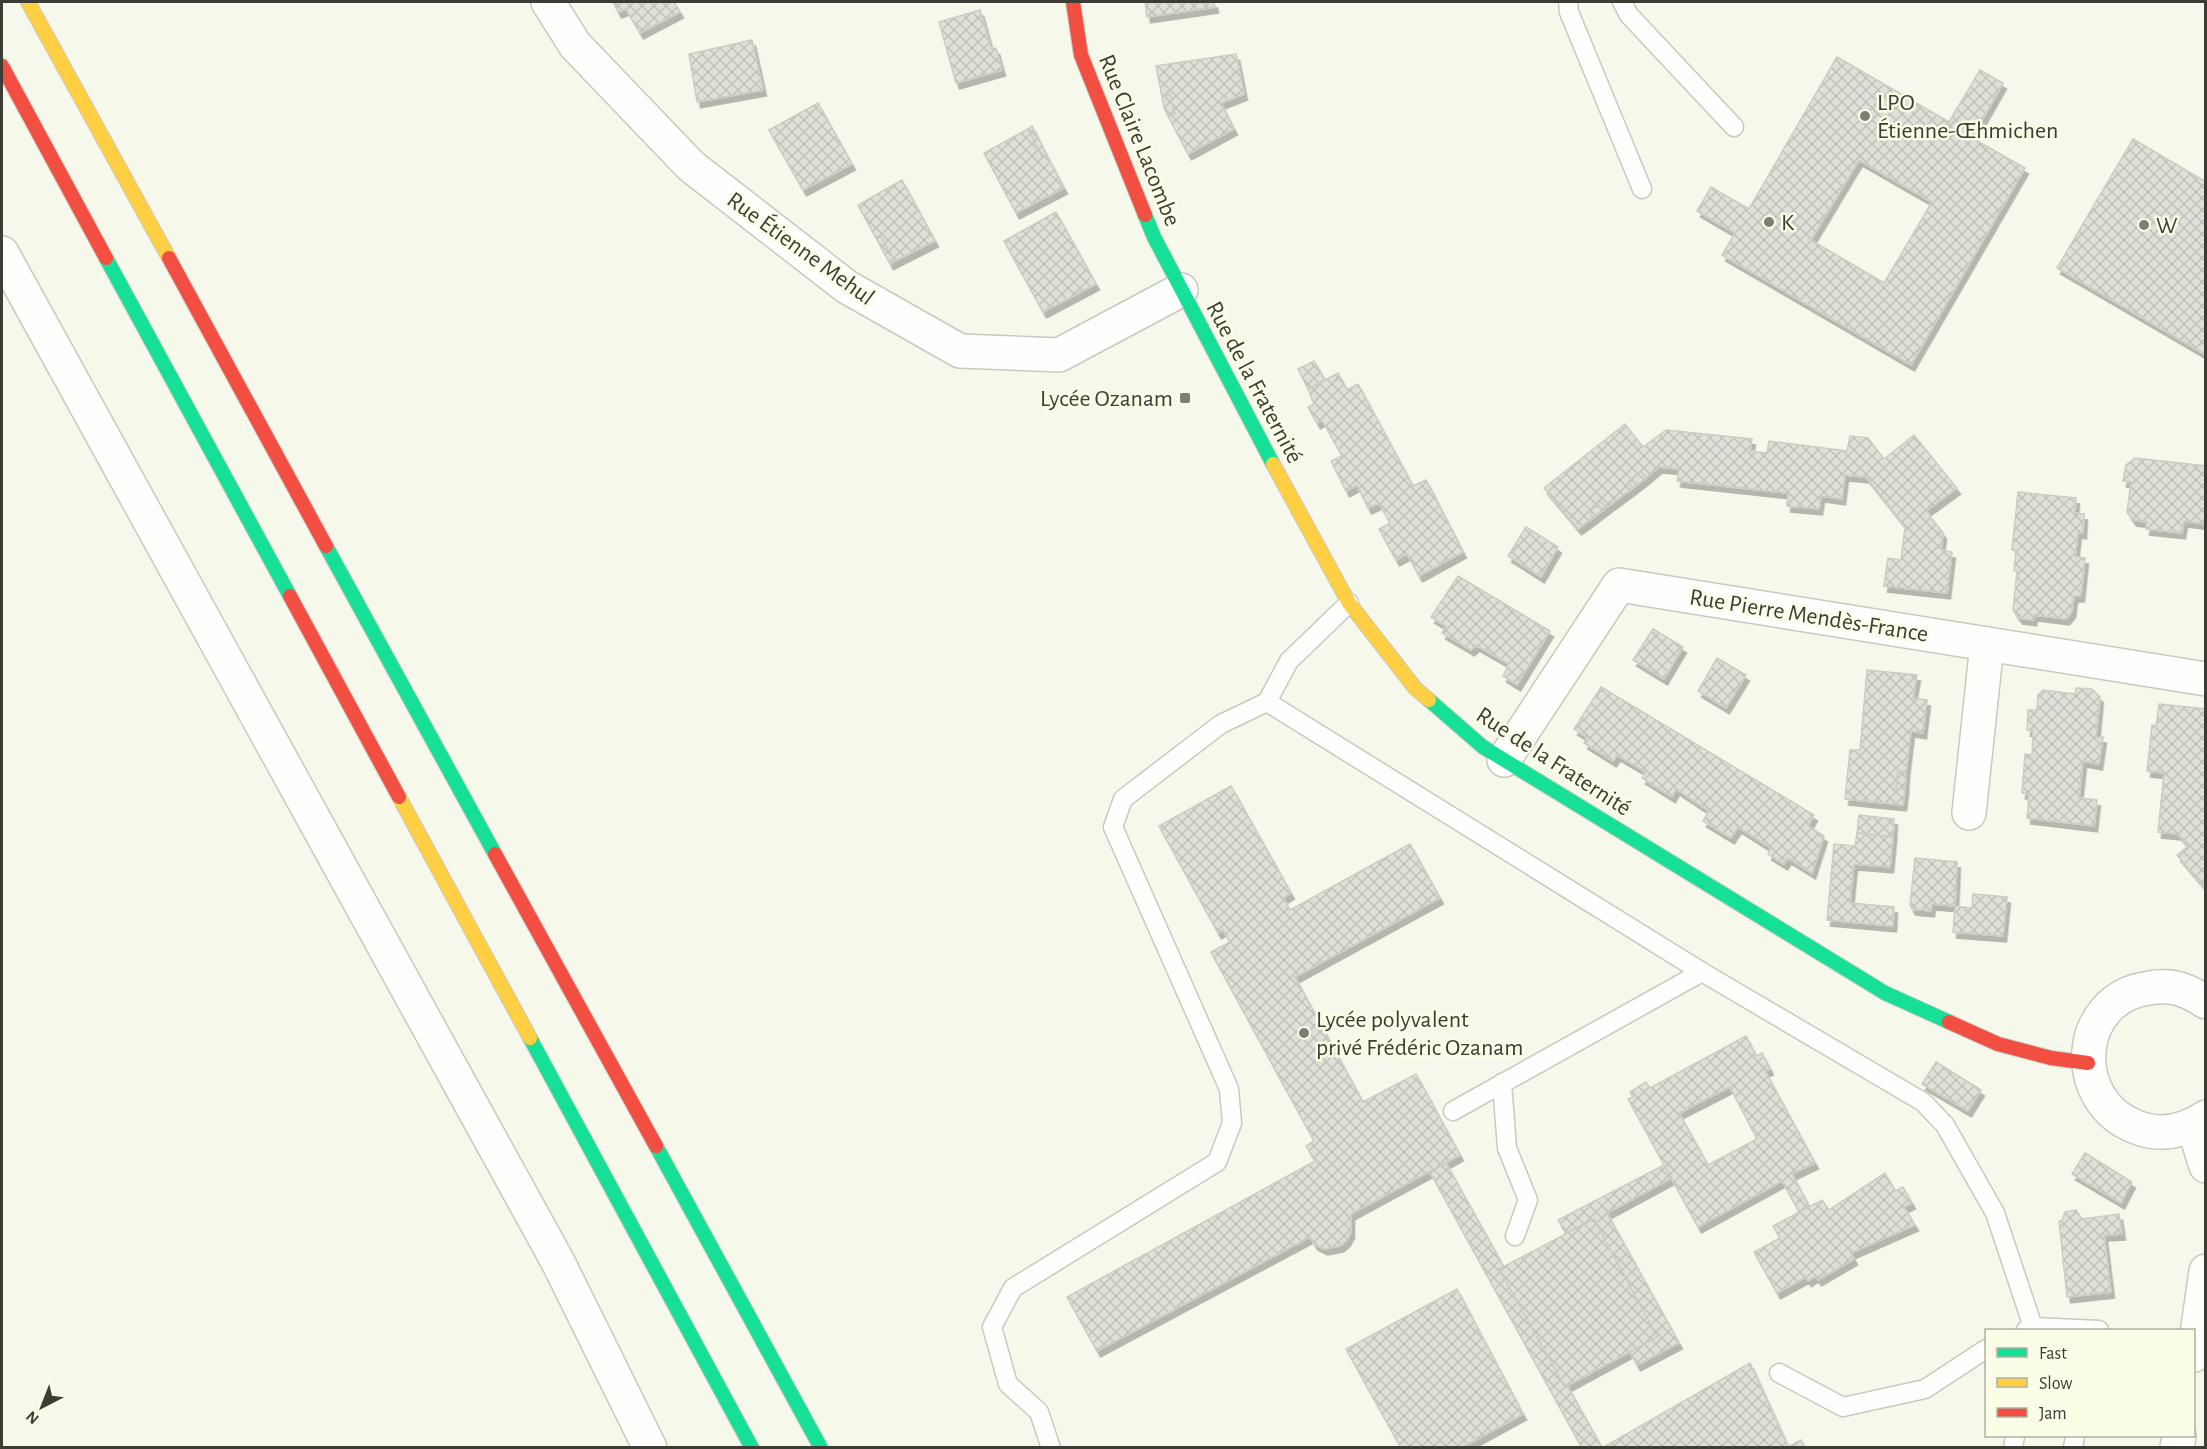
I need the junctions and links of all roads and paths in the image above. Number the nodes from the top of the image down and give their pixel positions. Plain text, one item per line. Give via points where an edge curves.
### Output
1 (28, 2) edge
2 (548, 2) edge
3 (1073, 2) edge
4 (1568, 2) edge
5 (1622, 2) edge
6 (2, 66) edge
7 (1734, 127) dead end
8 (1642, 189) dead end
9 (2, 253) edge
10 (1181, 290) junction
11 (1349, 603) junction
12 (1987, 644) junction
13 (2205, 679) edge
14 (1267, 702) junction
15 (1504, 760) junction
16 (1968, 813) dead end
17 (1702, 972) junction
18 (2205, 1002) edge
19 (2088, 1063) junction
20 (1502, 1083) junction
21 (1453, 1111) dead end
22 (2199, 1121) edge
23 (2205, 1166) edge
24 (1515, 1236) dead end
25 (2205, 1271) edge
26 (2032, 1329) edge
27 (2195, 1338) edge
28 (1985, 1350) edge
29 (1779, 1372) dead end
30 (650, 1448) edge
31 (752, 1448) edge
32 (821, 1448) edge
33 (1051, 1448) edge

1 - 32 main road
2 - 10 street, Rue Étienne Mehul via 575,45 691,166 847,287 960,351 1059,355
3 - 10 main road, Rue Claire Lacombe via 1081,55 1154,237
4 - 8 lane
5 - 7 lane via 1629,15
6 - 31 main road
9 - 30 street via 558,1262
10 - 11 main road, Rue de la Fraternité
11 - 14 lane via 1289,661
11 - 15 main road, Rue de la Fraternité via 1415,688 1483,747
12 - 13 street, Rue Pierre Mendès-France
12 - 15 street, Rue Pierre Mendès-France via 1619,585
12 - 16 street
14 - 17 lane
14 - 33 lane via 1221,724 1122,799 1113,827 1229,1089 1232,1123 1217,1162 1013,1288 992,1327 1008,1384 1039,1412
15 - 19 main road, Rue de la Fraternité via 1886,993 1998,1044
17 - 20 lane
17 - 26 lane via 1923,1102 1945,1125 1995,1213
18 - 19 street via 2186,991 2162,986 2138,989 2117,1000 2100,1017 2090,1039
19 - 22 street via 2093,1086 2105,1107 2123,1123 2146,1131 2170,1132
20 - 21 lane
20 - 24 lane via 1507,1148 1528,1200
22 - 23 street
25 - 27 street
28 - 29 lane via 1925,1389 1843,1407

